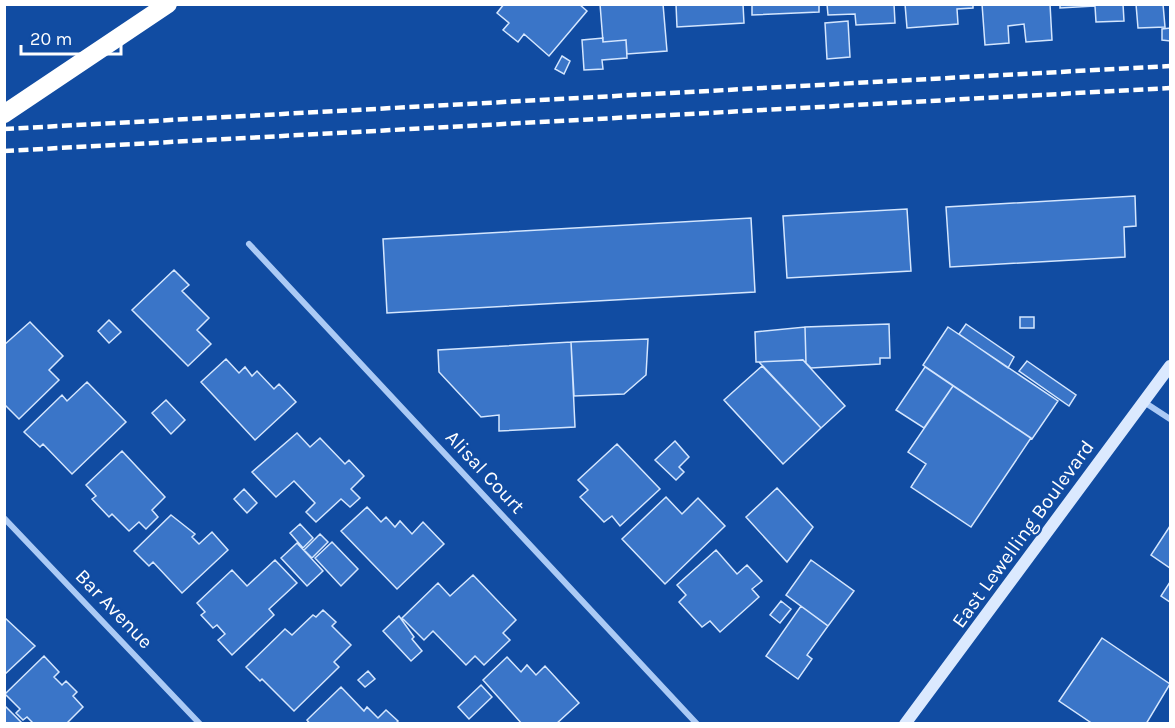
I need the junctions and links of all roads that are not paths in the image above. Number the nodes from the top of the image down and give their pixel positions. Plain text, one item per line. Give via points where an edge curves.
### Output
1 (168, 4) edge
2 (4, 114) edge
3 (249, 244) dead end
4 (1170, 366) edge
5 (1144, 402) junction
6 (1170, 419) edge
7 (4, 518) edge
8 (200, 723) edge
9 (697, 723) edge
10 (906, 723) edge

1 - 2 highway
3 - 9 street, Alisal Court
4 - 5 main road, East Lewelling Boulevard
5 - 6 street
5 - 10 main road, East Lewelling Boulevard
7 - 8 street, Bar Avenue

